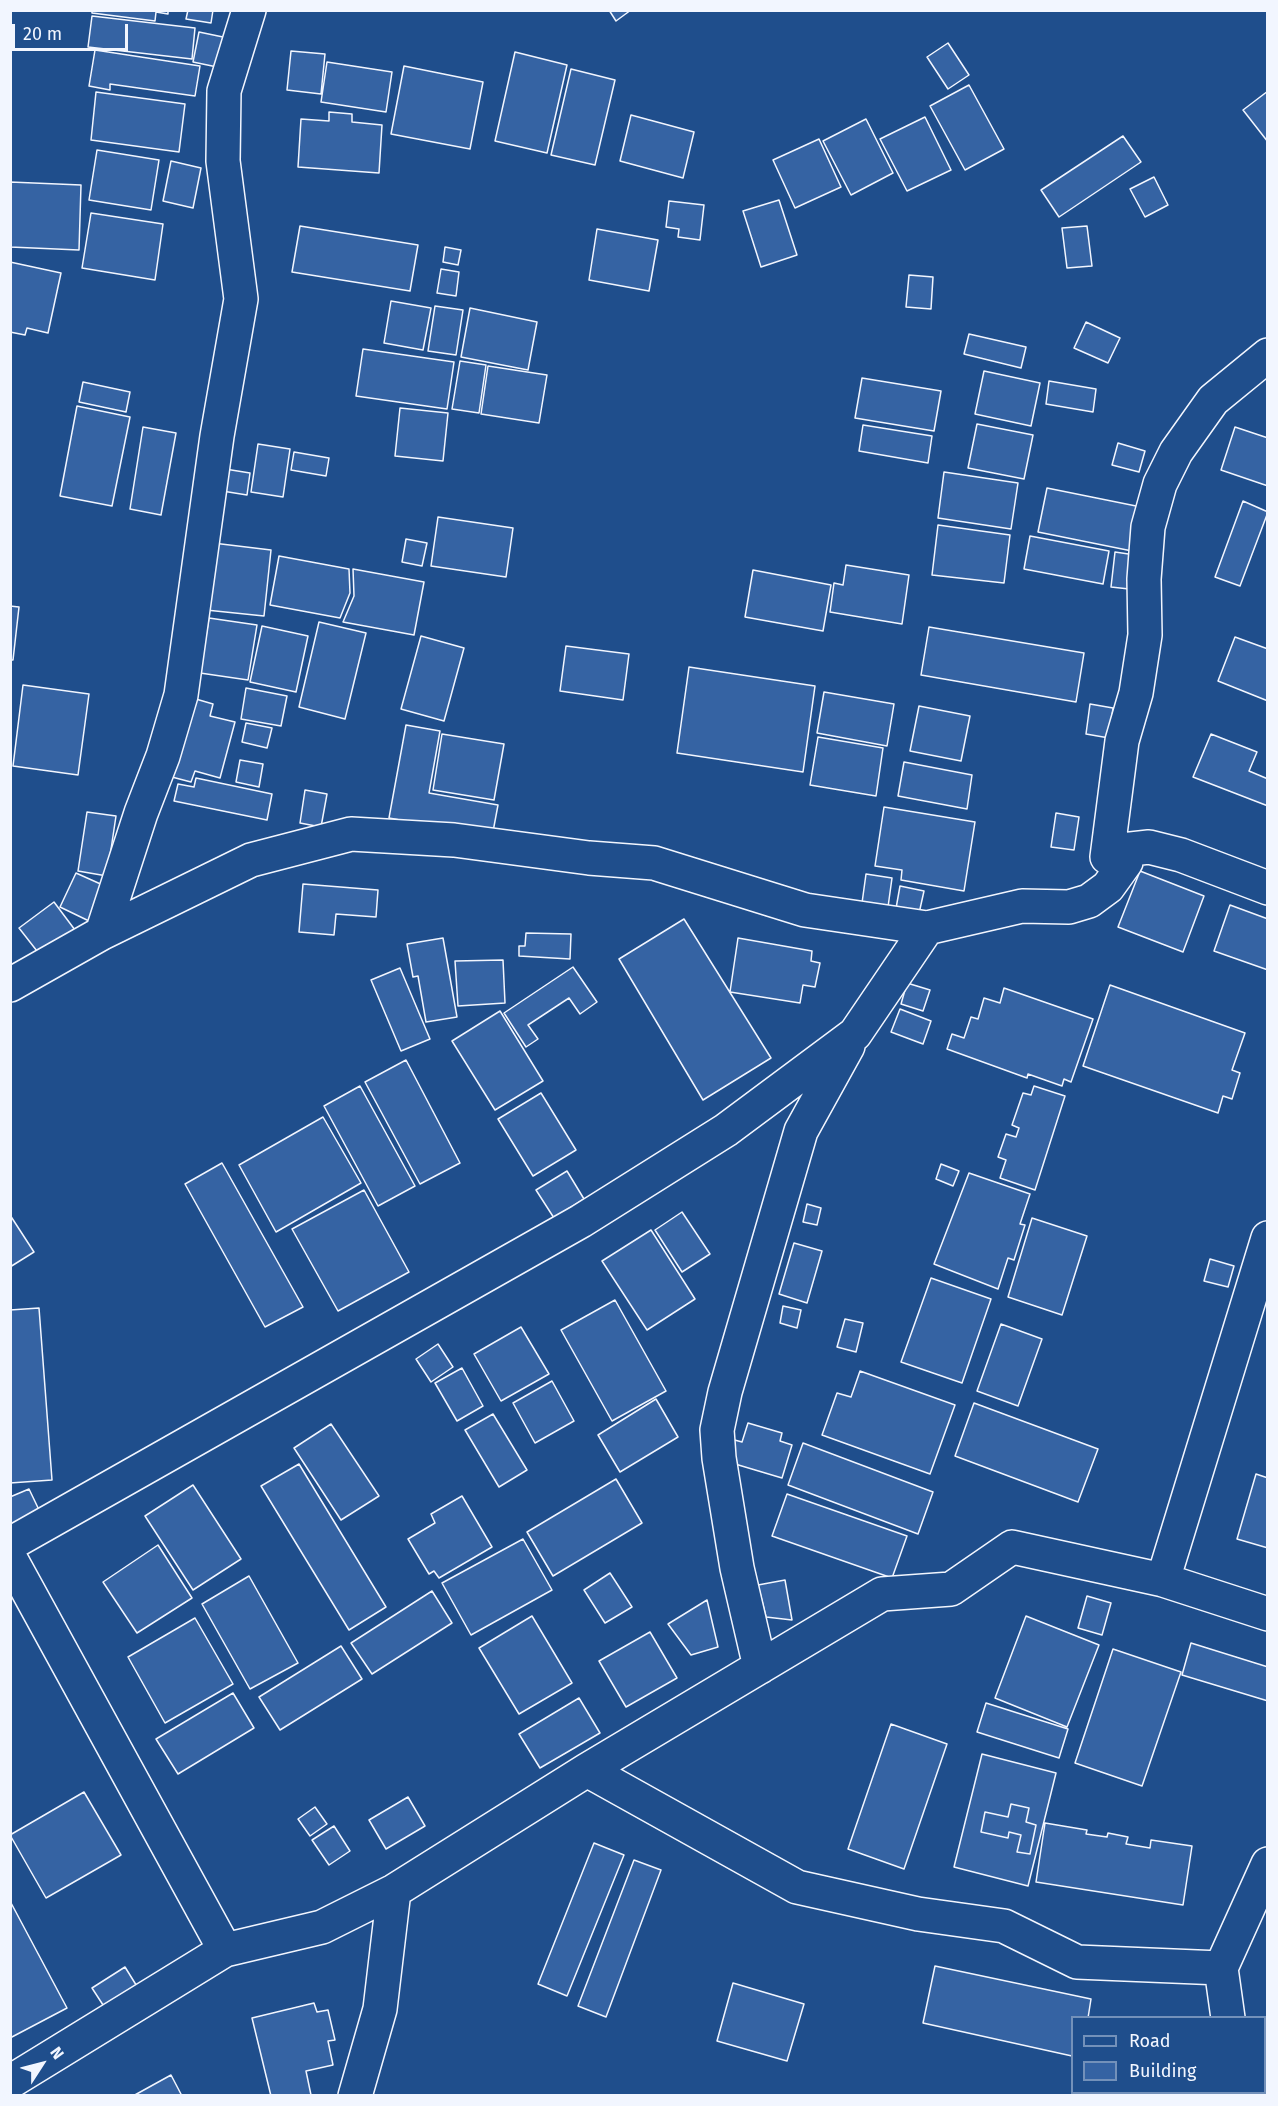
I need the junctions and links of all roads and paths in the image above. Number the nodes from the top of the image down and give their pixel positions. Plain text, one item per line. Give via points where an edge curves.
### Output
1 (249, 10) edge
2 (1268, 355) edge
3 (1122, 850) junction
4 (1268, 888) edge
5 (927, 928) junction
6 (102, 933) junction
7 (10, 986) edge
8 (855, 1034) junction
9 (1268, 1238) edge
10 (10, 1544) edge
11 (10, 1558) edge
12 (1163, 1580) junction
13 (1268, 1614) edge
14 (760, 1666) junction
15 (587, 1770) junction
16 (1268, 1864) edge
17 (394, 1891) junction
18 (225, 1950) junction
19 (1221, 1968) junction
20 (1228, 2016) edge
21 (10, 2082) edge
22 (355, 2096) edge

1 - 6 street via 224,91 223,161 241,299 217,436 181,695
2 - 3 street via 1213,400 1176,452 1160,484 1148,527 1145,635 1136,693 1122,741 1107,857
3 - 4 street via 1149,847 1181,855
3 - 5 street via 1126,862 1108,887 1089,901 1069,907 1022,906
5 - 6 street via 805,910 654,863 454,840 351,834 251,860
5 - 8 street
6 - 7 street
8 - 10 street via 726,1130 581,1221
8 - 14 street via 801,1131 717,1430 737,1568
9 - 12 street
11 - 18 street
12 - 13 street
12 - 14 street via 1012,1547 951,1589 882,1594
14 - 15 street
15 - 17 street
15 - 19 street via 797,1887 918,1914 1004,1926 1077,1962
16 - 19 street
17 - 18 street via 322,1927
17 - 22 street via 381,2009
18 - 21 street
19 - 20 street

